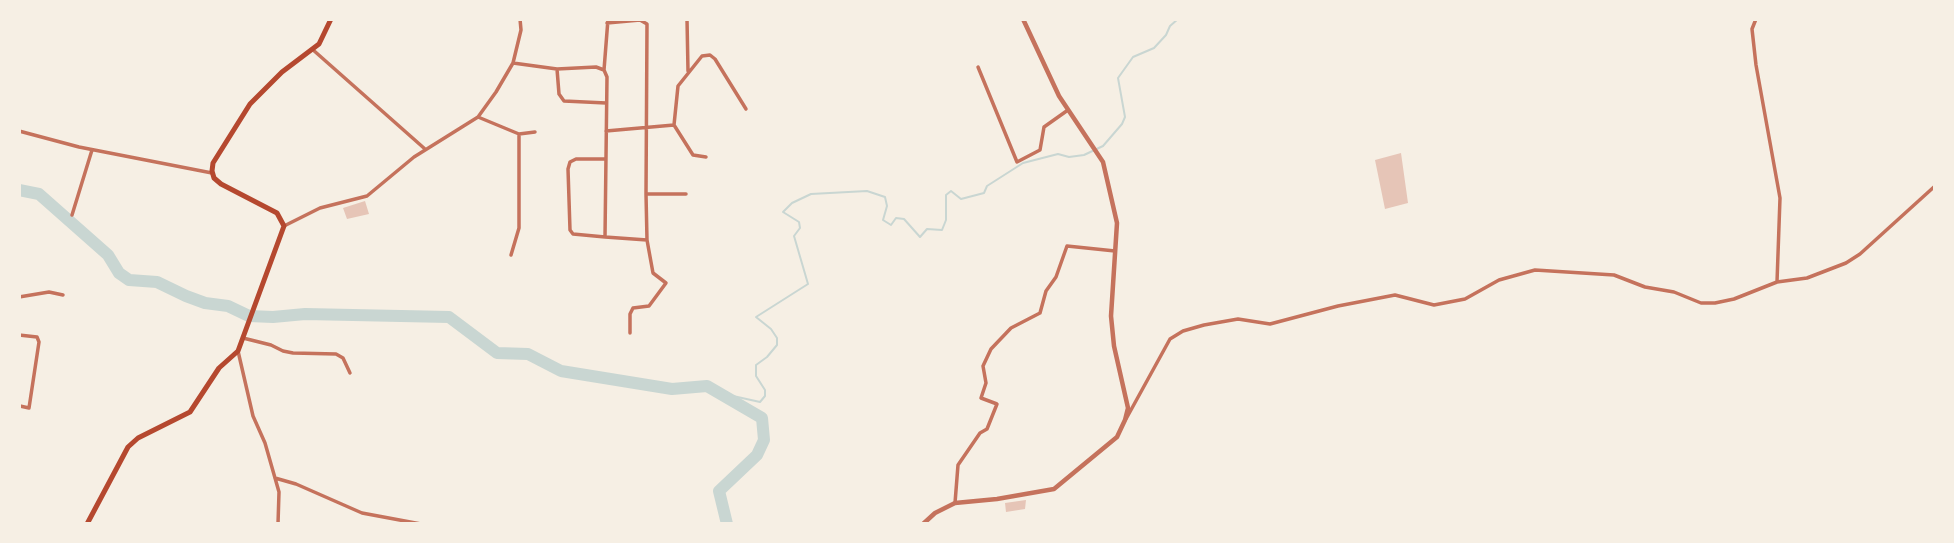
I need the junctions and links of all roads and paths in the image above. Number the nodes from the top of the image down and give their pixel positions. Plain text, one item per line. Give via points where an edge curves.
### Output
1 (330, 19) edge
2 (520, 19) edge
3 (687, 19) edge
4 (1023, 19) edge
5 (1756, 19) edge
6 (608, 21) edge
7 (312, 49) junction
8 (513, 62) junction
9 (978, 67) dead end
10 (557, 69) junction
11 (604, 70) junction
12 (688, 74) junction
13 (606, 103) junction
14 (746, 109) dead end
15 (1068, 110) junction
16 (478, 117) junction
17 (674, 125) junction
18 (647, 127) junction
19 (19, 131) edge
20 (606, 131) junction
21 (535, 132) dead end
22 (519, 134) junction
23 (425, 149) junction
24 (92, 150) junction
25 (706, 158) dead end
26 (606, 159) junction
27 (212, 173) junction
28 (1935, 186) edge
29 (646, 194) junction
30 (686, 194) dead end
31 (72, 215) dead end
32 (284, 226) junction
33 (605, 237) junction
34 (647, 240) junction
35 (1115, 251) junction
36 (511, 255) dead end
37 (1777, 282) junction
38 (63, 295) dead end
39 (19, 297) edge
40 (631, 333) dead end
41 (19, 335) edge
42 (242, 338) junction
43 (237, 351) junction
44 (350, 373) dead end
45 (20, 406) edge
46 (1125, 420) junction
47 (275, 478) junction
48 (955, 503) junction
49 (87, 524) edge
50 (278, 524) edge
51 (421, 524) edge
52 (923, 524) edge

1 - 7 main road via 324,36
2 - 8 street
3 - 12 street
4 - 15 street
5 - 37 street via 1752,29 1756,65 1780,198
6 - 11 street
6 - 18 street via 647,24
7 - 23 street
7 - 27 main road via 250,104 216,155
8 - 10 street
8 - 16 street
9 - 15 street via 1017,162 1040,150 1044,127
10 - 11 street
10 - 13 street via 564,102
11 - 13 street
12 - 14 street via 702,56 710,55
12 - 17 street via 678,86
13 - 20 street
15 - 35 street via 1103,162 1117,223
16 - 22 street
16 - 23 street
17 - 18 street
17 - 25 street via 693,155
18 - 20 street
18 - 29 street
19 - 24 street
20 - 26 street
21 - 22 street
22 - 36 street via 519,228
23 - 32 street via 367,196 320,208
24 - 27 street
24 - 31 street
26 - 33 street
26 - 33 street via 576,159 568,169 569,230
27 - 32 main road via 221,184 277,212
28 - 37 street via 1846,263 1807,278
29 - 30 street
29 - 34 street
32 - 42 main road
33 - 34 street
34 - 40 street via 653,273 666,282 649,306 633,308
35 - 46 street via 1111,316 1128,408
35 - 48 street via 1067,246 1040,313 1011,328 991,349 983,366 986,383 981,398 997,404 987,429 958,465
37 - 46 street via 1734,299 1701,303 1614,275 1535,270 1499,280 1465,299 1434,305 1395,295 1270,324 1238,319 1204,325 1170,339
38 - 39 street via 49,292
41 - 45 street via 37,337 39,342 29,408
42 - 43 main road
42 - 44 street via 293,354 336,354
43 - 47 street
43 - 49 main road via 219,368 190,412 128,447
46 - 48 street via 1117,437 1054,489
47 - 50 street
47 - 51 street via 362,513
48 - 52 street

